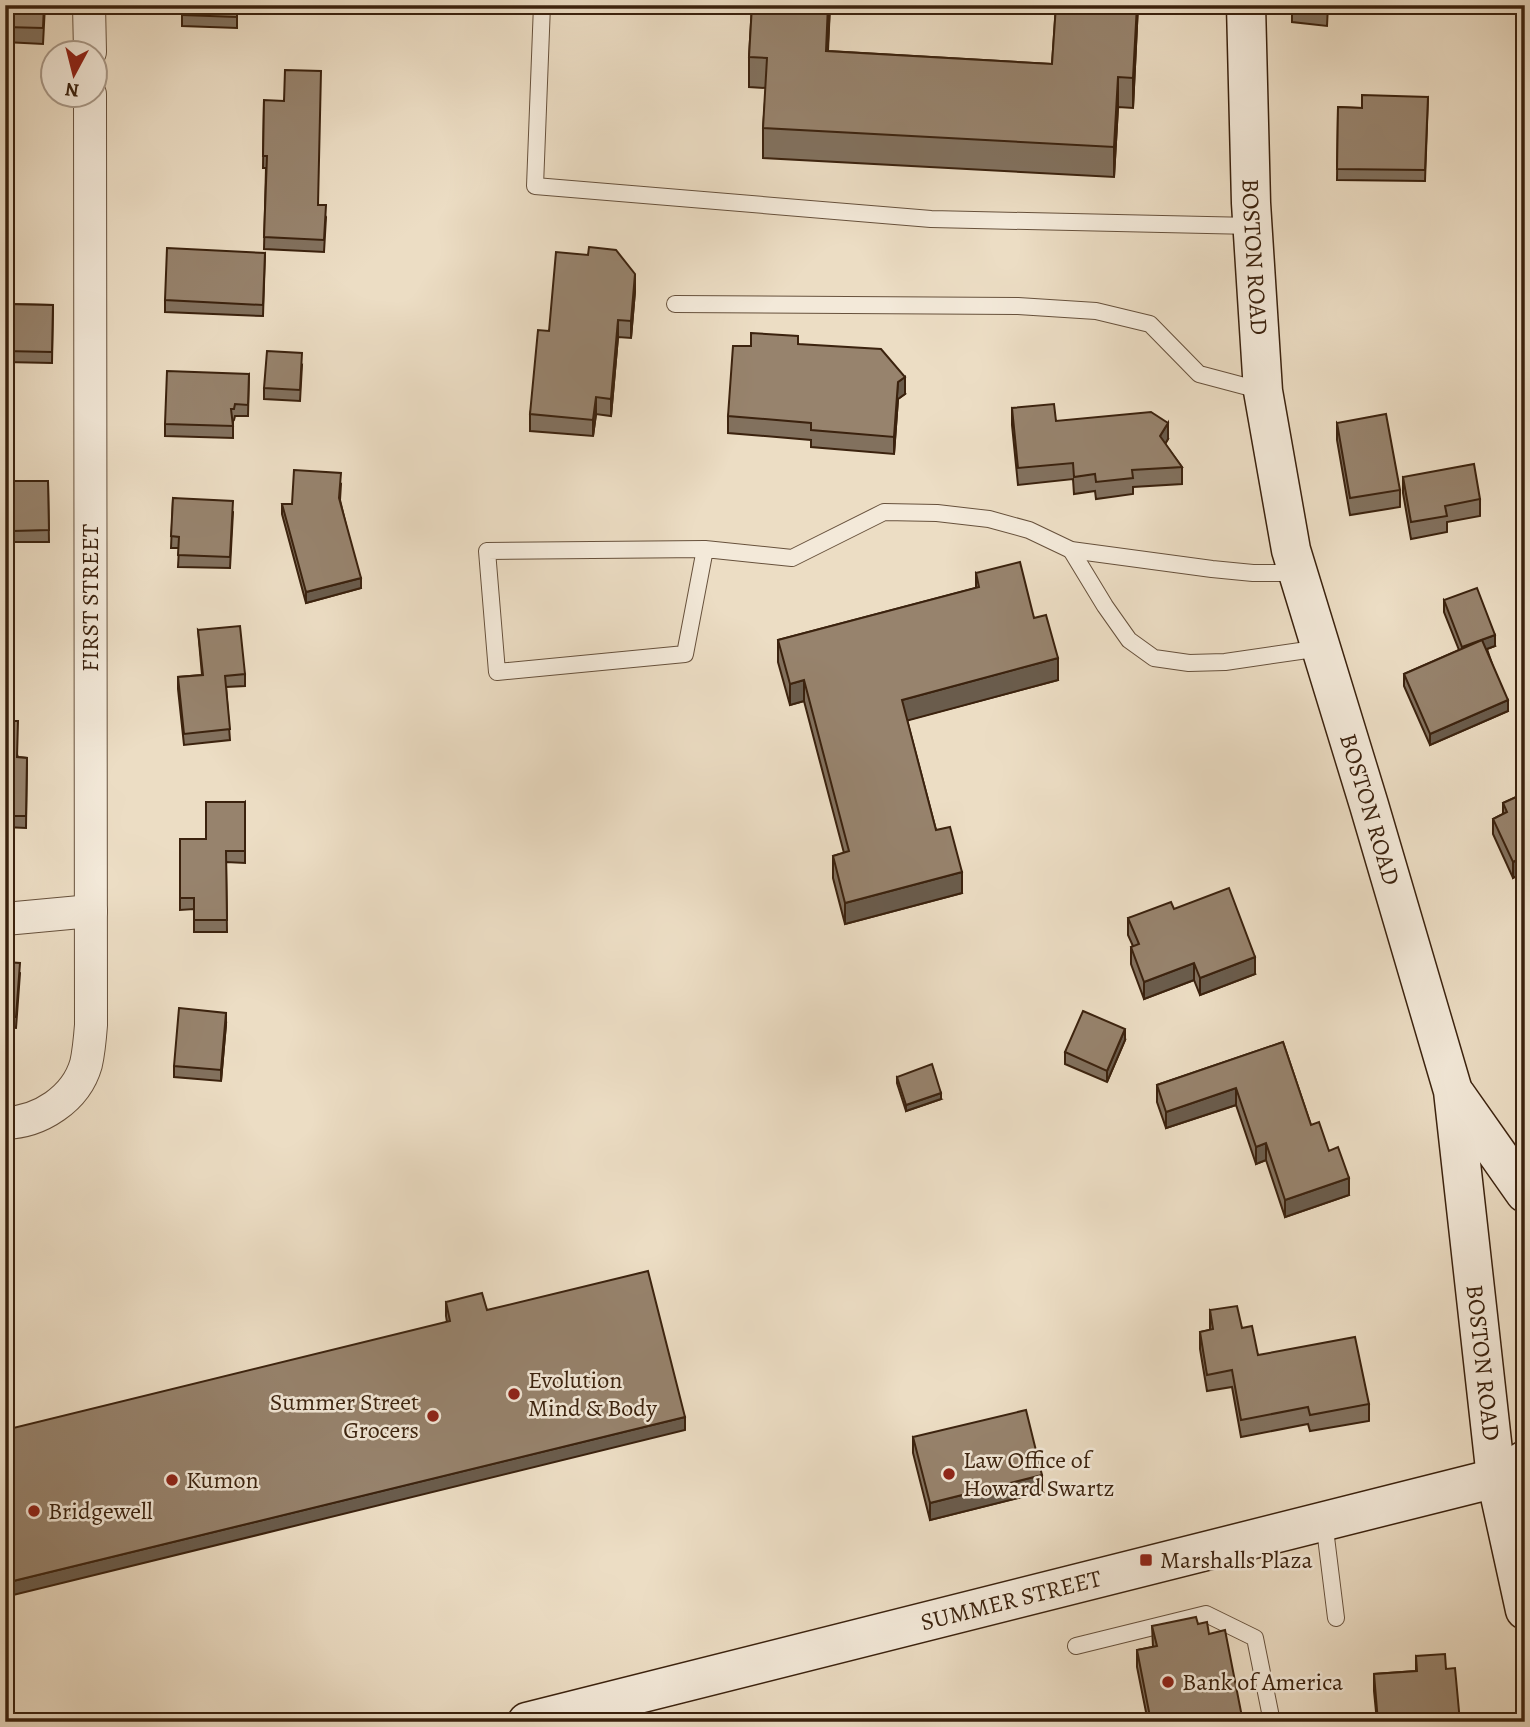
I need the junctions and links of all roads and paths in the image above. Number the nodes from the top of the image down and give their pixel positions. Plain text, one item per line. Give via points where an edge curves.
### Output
1 (89, 5) edge
2 (542, 5) edge
3 (1247, 5) edge
4 (89, 38) edge
5 (90, 108) edge
6 (1252, 226) junction
7 (676, 304) dead end
8 (1263, 391) junction
9 (705, 549) junction
10 (1071, 550) junction
11 (1298, 573) junction
12 (1321, 648) junction
13 (91, 911) junction
14 (5, 919) edge
15 (1453, 1091) junction
16 (5, 1123) edge
17 (1525, 1193) edge
18 (1510, 1469) edge
19 (1324, 1521) junction
20 (1525, 1598) edge
21 (1525, 1608) edge
22 (1336, 1618) dead end
23 (1076, 1646) dead end
24 (527, 1722) edge
25 (1272, 1722) edge

1 - 4 street
2 - 6 lane via 535,186 931,219
3 - 6 main road, BOSTON ROAD
5 - 13 street, FIRST STREET
6 - 8 main road, BOSTON ROAD
7 - 8 lane via 1018,306 1096,311 1150,324 1199,374
8 - 11 main road, BOSTON ROAD
9 - 9 lane via 487,551 498,672 685,654
9 - 10 lane via 792,558 884,512 989,519 1029,530
10 - 11 lane via 1212,569
10 - 12 lane via 1129,640 1154,658 1225,663
11 - 12 main road, BOSTON ROAD
12 - 15 main road, BOSTON ROAD
13 - 14 street
13 - 16 street, FIRST STREET via 92,1025 86,1065 80,1079 53,1109
15 - 17 main road
15 - 18 main road, BOSTON ROAD
18 - 19 main road, SUMMER STREET
18 - 21 main road, BOSTON ROAD
19 - 22 lane
19 - 24 main road, SUMMER STREET
20 - 21 main road
23 - 25 lane via 1206,1614 1255,1637

